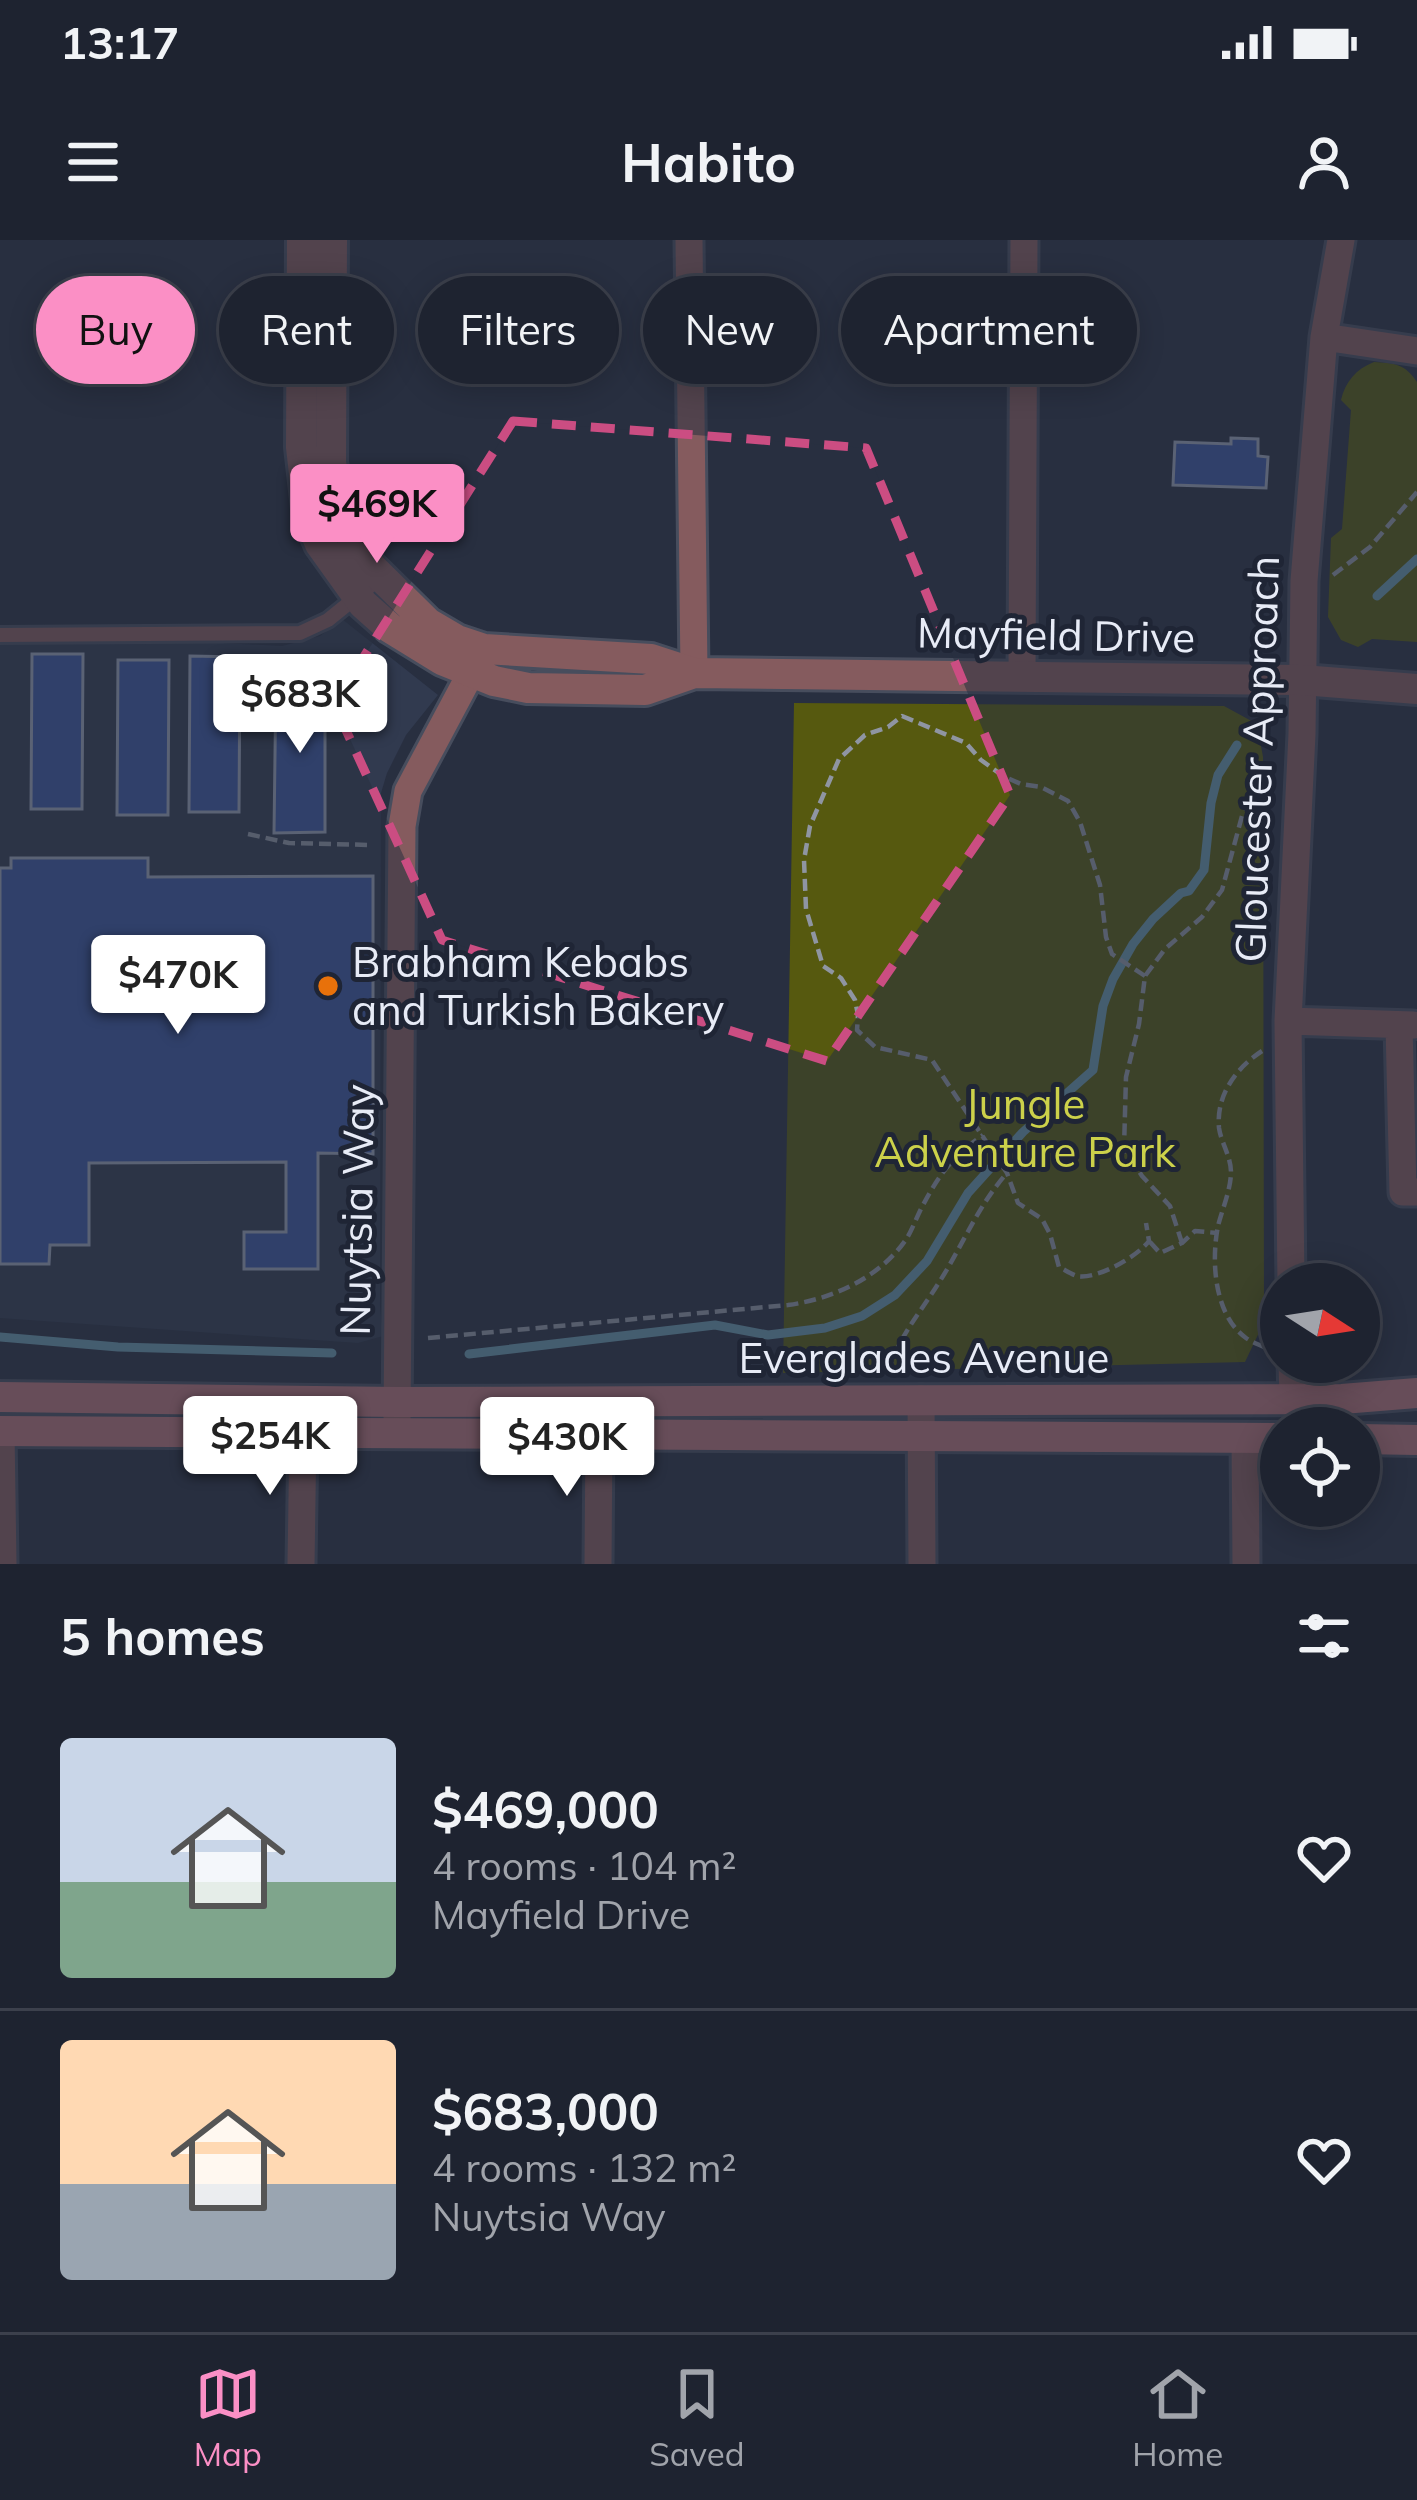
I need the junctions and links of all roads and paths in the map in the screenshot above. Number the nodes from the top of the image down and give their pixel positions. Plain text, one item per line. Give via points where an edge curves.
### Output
1 (302, 240) edge
2 (332, 240) edge
3 (689, 240) edge
4 (1024, 240) edge
5 (1341, 240) edge
6 (1324, 337) junction
7 (1417, 351) edge
8 (1417, 492) edge
9 (1323, 580) dead end
10 (369, 587) junction
11 (0, 634) edge
12 (478, 661) junction
13 (694, 673) junction
14 (1022, 675) junction
15 (1302, 680) junction
16 (1417, 689) edge
17 (1281, 774) dead end
18 (248, 834) dead end
19 (402, 846) junction
20 (1145, 976) junction
21 (1408, 1025) edge
22 (1281, 1032) junction
23 (982, 1135) junction
24 (1007, 1173) junction
25 (1417, 1192) edge
26 (1146, 1223) dead end
27 (1217, 1233) junction
28 (1149, 1241) junction
29 (1182, 1243) junction
30 (1291, 1263) edge
31 (428, 1338) dead end
32 (1260, 1346) edge
33 (885, 1380) dead end
34 (1289, 1383) edge
35 (1417, 1394) edge
36 (0, 1397) edge
37 (1293, 1399) junction
38 (920, 1400) junction
39 (397, 1417) junction
40 (1, 1431) edge
41 (303, 1433) junction
42 (599, 1434) junction
43 (920, 1435) junction
44 (1245, 1438) junction
45 (1260, 1438) edge
46 (1380, 1439) edge
47 (1417, 1440) edge
48 (3, 1564) edge
49 (301, 1564) edge
50 (598, 1564) edge
51 (922, 1564) edge
52 (1246, 1564) edge

1 - 10 street, Mayfield Drive via 301,447 309,517 320,544
2 - 10 street, Mayfield Drive via 331,464
3 - 13 street
4 - 14 street
5 - 6 street, Gloucester Approach
6 - 7 street
6 - 15 street, Gloucester Approach
8 - 9 path via 1370,548
10 - 11 lane via 300,633
10 - 12 street, Mayfield Drive
12 - 13 street, Mayfield Drive via 651,658
12 - 19 street, Nuytsia Way via 408,790
13 - 14 street, Mayfield Drive
14 - 15 street, Mayfield Drive
15 - 16 street, Mayfield Drive
15 - 22 street, Gloucester Approach
17 - 20 path via 1242,816 1222,890
18 - 19 path
19 - 39 street, Nuytsia Way
20 - 23 path via 1112,954 1100,885 1068,801 1004,776 966,743 902,716 839,759 810,826 805,860 806,909 823,966 855,1000 857,1030 874,1046 932,1060
20 - 29 path via 1126,1077 1124,1149 1169,1206
21 - 22 street
21 - 25 street via 1403,1192
22 - 27 path via 1244,1062 1221,1105 1231,1173
22 - 30 street, Gloucester Approach
23 - 24 path
23 - 31 path via 950,1160 884,1264 828,1296
24 - 28 path via 1018,1203 1042,1219 1059,1267 1095,1275 1138,1256
24 - 33 path via 913,1317
26 - 28 path
27 - 29 path via 1196,1231
27 - 32 path via 1214,1269 1228,1316
28 - 29 path via 1160,1253
34 - 37 street
35 - 37 main road, Everglades Avenue
36 - 39 main road, Everglades Avenue
37 - 38 main road, Everglades Avenue
38 - 39 main road, Everglades Avenue
38 - 43 street
39 - 41 main road, Everglades Avenue
39 - 42 main road, Everglades Avenue
40 - 41 main road, Everglades Avenue
40 - 48 street
41 - 49 street
42 - 43 main road, Everglades Avenue
42 - 50 street
43 - 44 main road, Everglades Avenue
43 - 51 street
44 - 45 main road, Everglades Avenue
44 - 52 street
46 - 47 main road

